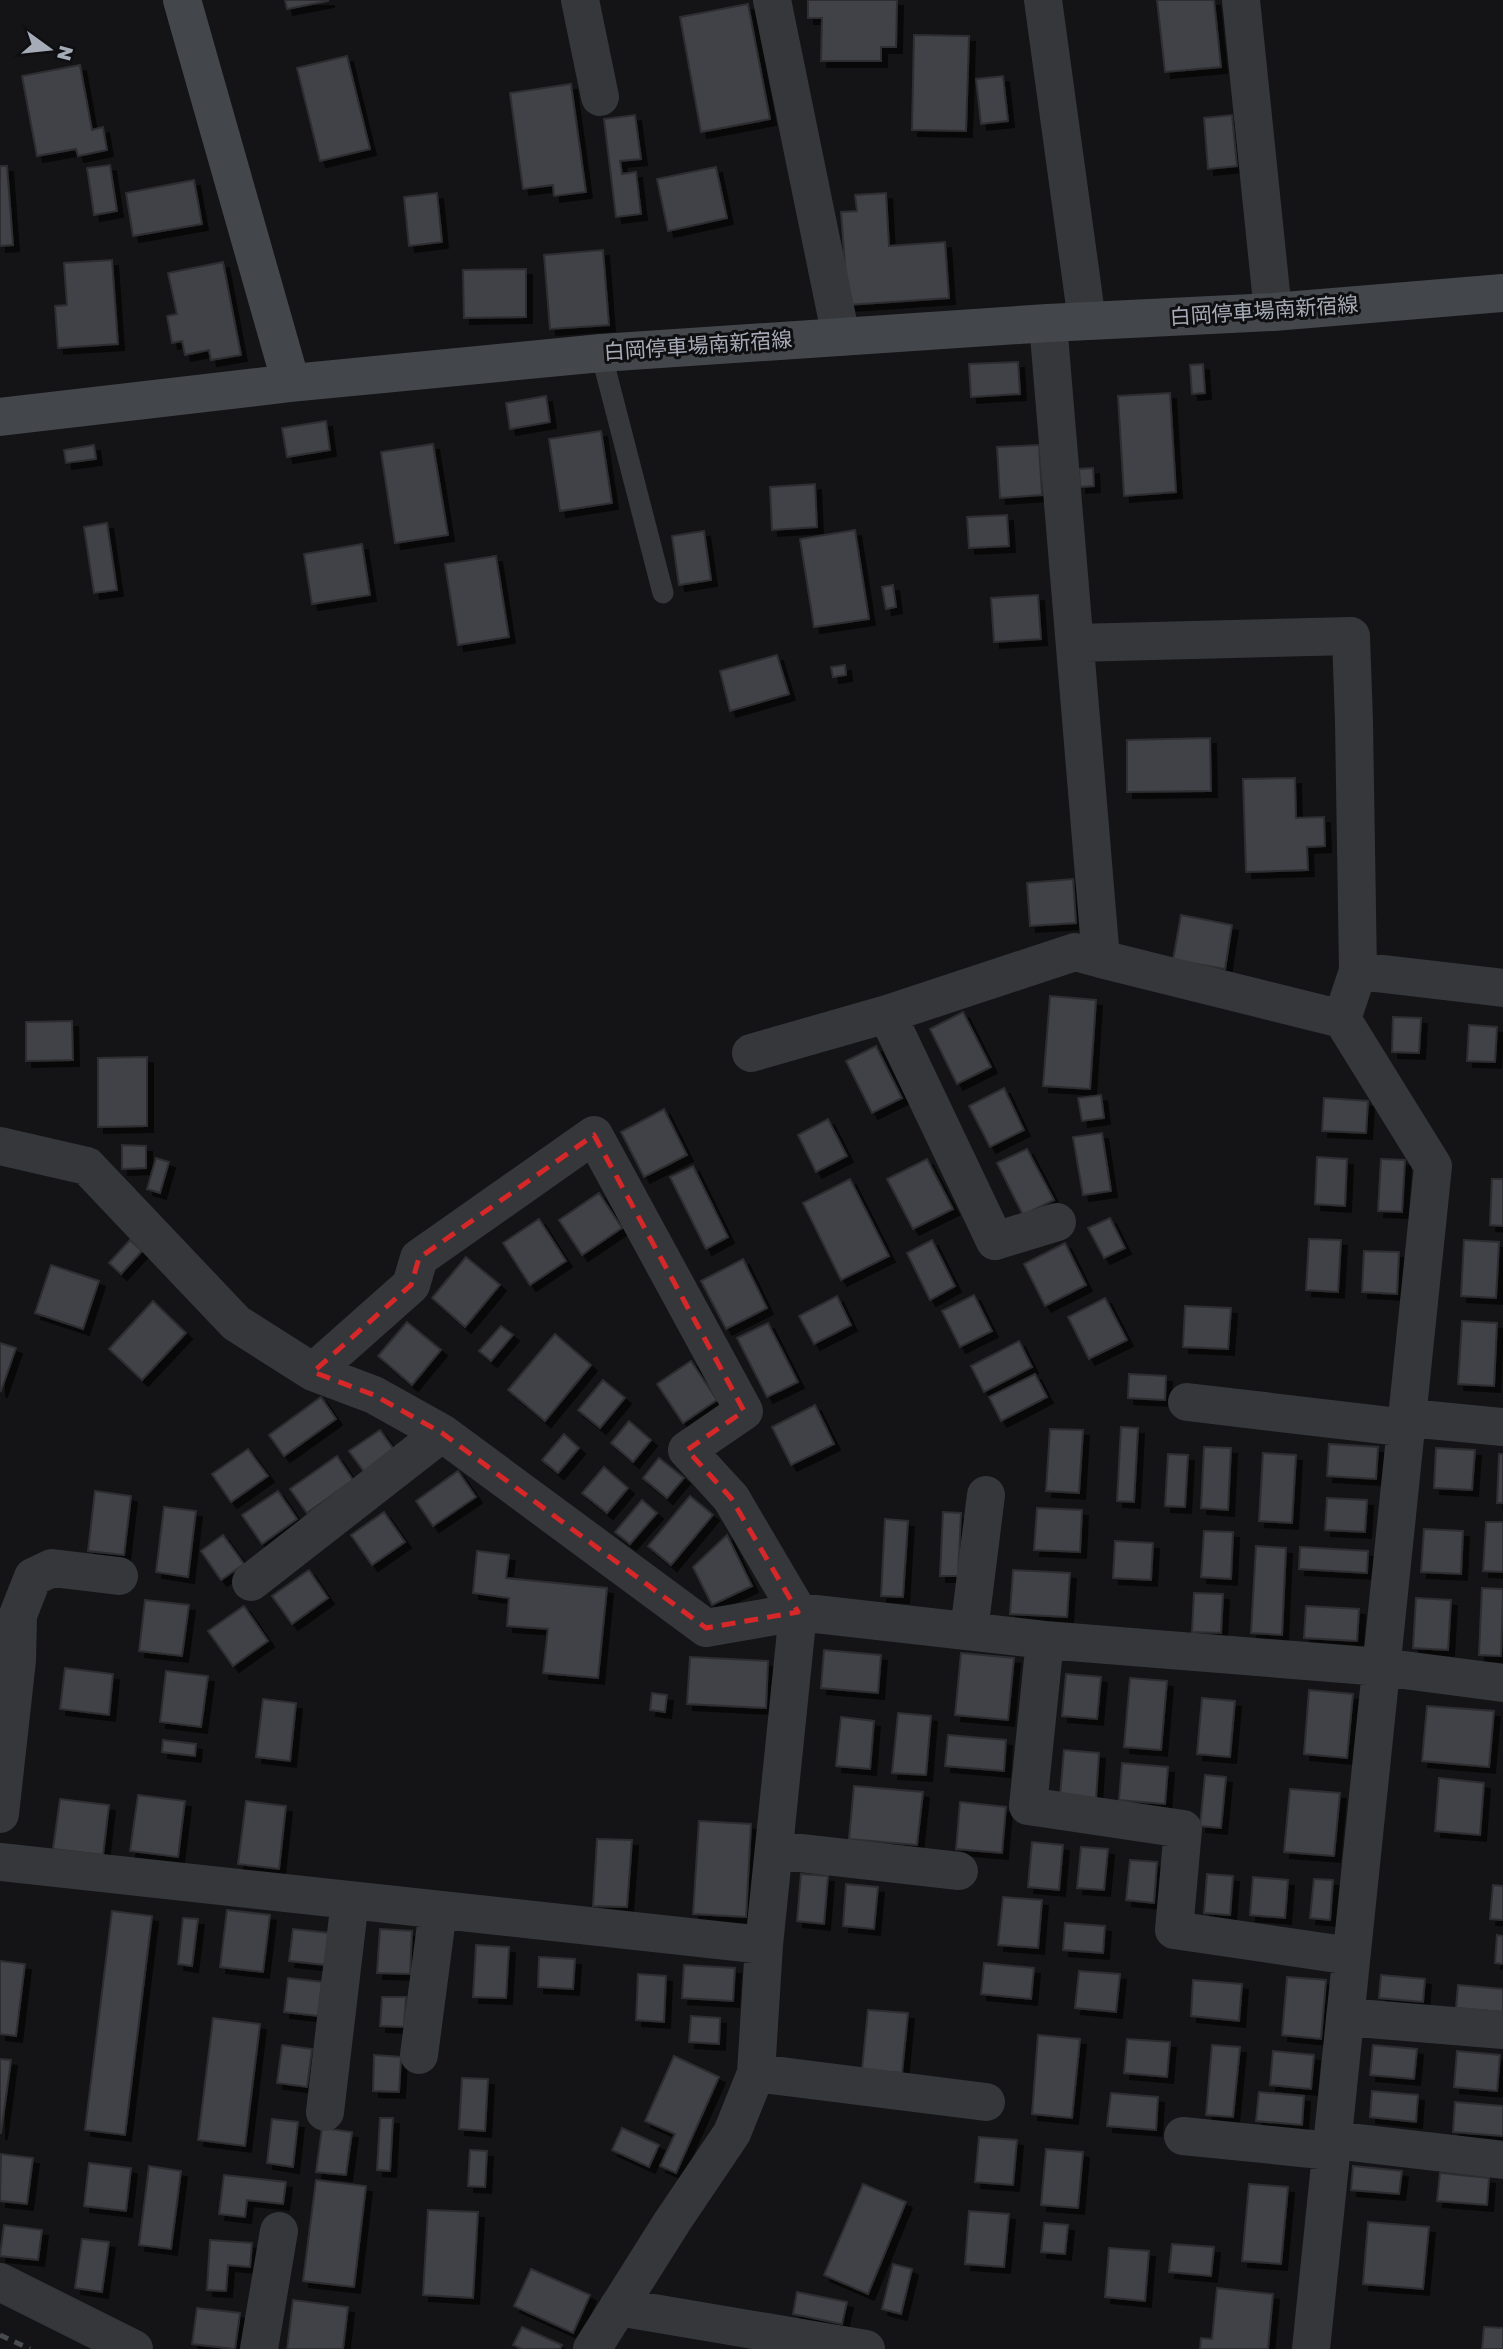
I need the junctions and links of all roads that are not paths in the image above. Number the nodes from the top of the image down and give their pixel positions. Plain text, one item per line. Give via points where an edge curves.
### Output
1 (182, 0) edge
2 (580, 0) edge
3 (772, 0) edge
4 (1043, 0) edge
5 (1241, 0) edge
6 (600, 97) dead end
7 (1503, 293) edge
8 (1273, 312) junction
9 (1087, 321) junction
10 (1048, 323) junction
11 (841, 337) junction
12 (601, 353) junction
13 (292, 383) junction
14 (0, 417) edge
15 (663, 593) dead end
16 (1075, 643) junction
17 (1101, 958) junction
18 (1358, 971) junction
19 (1503, 988) edge
20 (887, 1014) junction
21 (1342, 1019) junction
22 (751, 1053) dead end
23 (0, 1146) edge
24 (1057, 1222) dead end
25 (313, 1372) junction
26 (1187, 1402) dead end
27 (1408, 1423) junction
28 (1503, 1427) edge
29 (442, 1433) junction
30 (986, 1495) dead end
31 (119, 1576) dead end
32 (251, 1582) dead end
33 (798, 1612) junction
34 (969, 1631) junction
35 (1045, 1640) junction
36 (1381, 1667) junction
37 (1503, 1683) edge
38 (0, 1814) edge
39 (774, 1850) junction
40 (0, 1863) edge
41 (959, 1871) dead end
42 (350, 1900) junction
43 (438, 1910) junction
44 (764, 1945) junction
45 (1351, 1956) junction
46 (1345, 2017) junction
47 (1503, 2030) edge
48 (419, 2055) dead end
49 (755, 2073) junction
50 (986, 2102) dead end
51 (326, 2112) dead end
52 (1183, 2136) dead end
53 (1332, 2145) junction
54 (1503, 2160) edge
55 (279, 2231) dead end
56 (0, 2282) edge
57 (618, 2307) junction
58 (134, 2349) edge
59 (259, 2349) edge
60 (592, 2349) edge
61 (866, 2349) edge
62 (1311, 2349) edge

1 - 13 main road
2 - 6 street
3 - 11 street
4 - 9 street
5 - 8 street
7 - 8 main road, 白岡停車場南新宿線
8 - 9 main road, 白岡停車場南新宿線
9 - 10 main road, 白岡停車場南新宿線
10 - 11 main road, 白岡停車場南新宿線
10 - 16 street
11 - 12 main road, 白岡停車場南新宿線
12 - 13 main road, 白岡停車場南新宿線
12 - 15 lane
13 - 14 main road, 白岡停車場南新宿線
16 - 17 street
16 - 18 street via 1351,636
17 - 20 street via 1075,952
17 - 21 street
18 - 19 street
18 - 21 street
20 - 22 street
20 - 24 street via 995,1241
21 - 27 street via 1433,1167
23 - 25 street via 87,1166 236,1324
25 - 29 street via 374,1395
25 - 33 street via 411,1285 419,1258 594,1135 744,1411 687,1450 731,1498
26 - 27 street
27 - 28 street
27 - 36 street
29 - 32 street
29 - 33 street via 706,1628
30 - 34 street
31 - 38 street via 52,1568 33,1577 18,1615
33 - 34 street
33 - 39 street
34 - 35 street
35 - 36 street
35 - 45 street via 1028,1806 1183,1829 1174,1930
36 - 37 street
36 - 45 street
39 - 41 street
39 - 44 street
40 - 42 street
42 - 43 street
42 - 51 street
43 - 44 street
43 - 48 street
44 - 49 street
45 - 46 street
46 - 47 street
46 - 53 street
49 - 50 street
49 - 57 street via 732,2133
52 - 53 street
53 - 54 street
53 - 62 street
55 - 59 street
56 - 58 street
57 - 60 street
57 - 61 street

